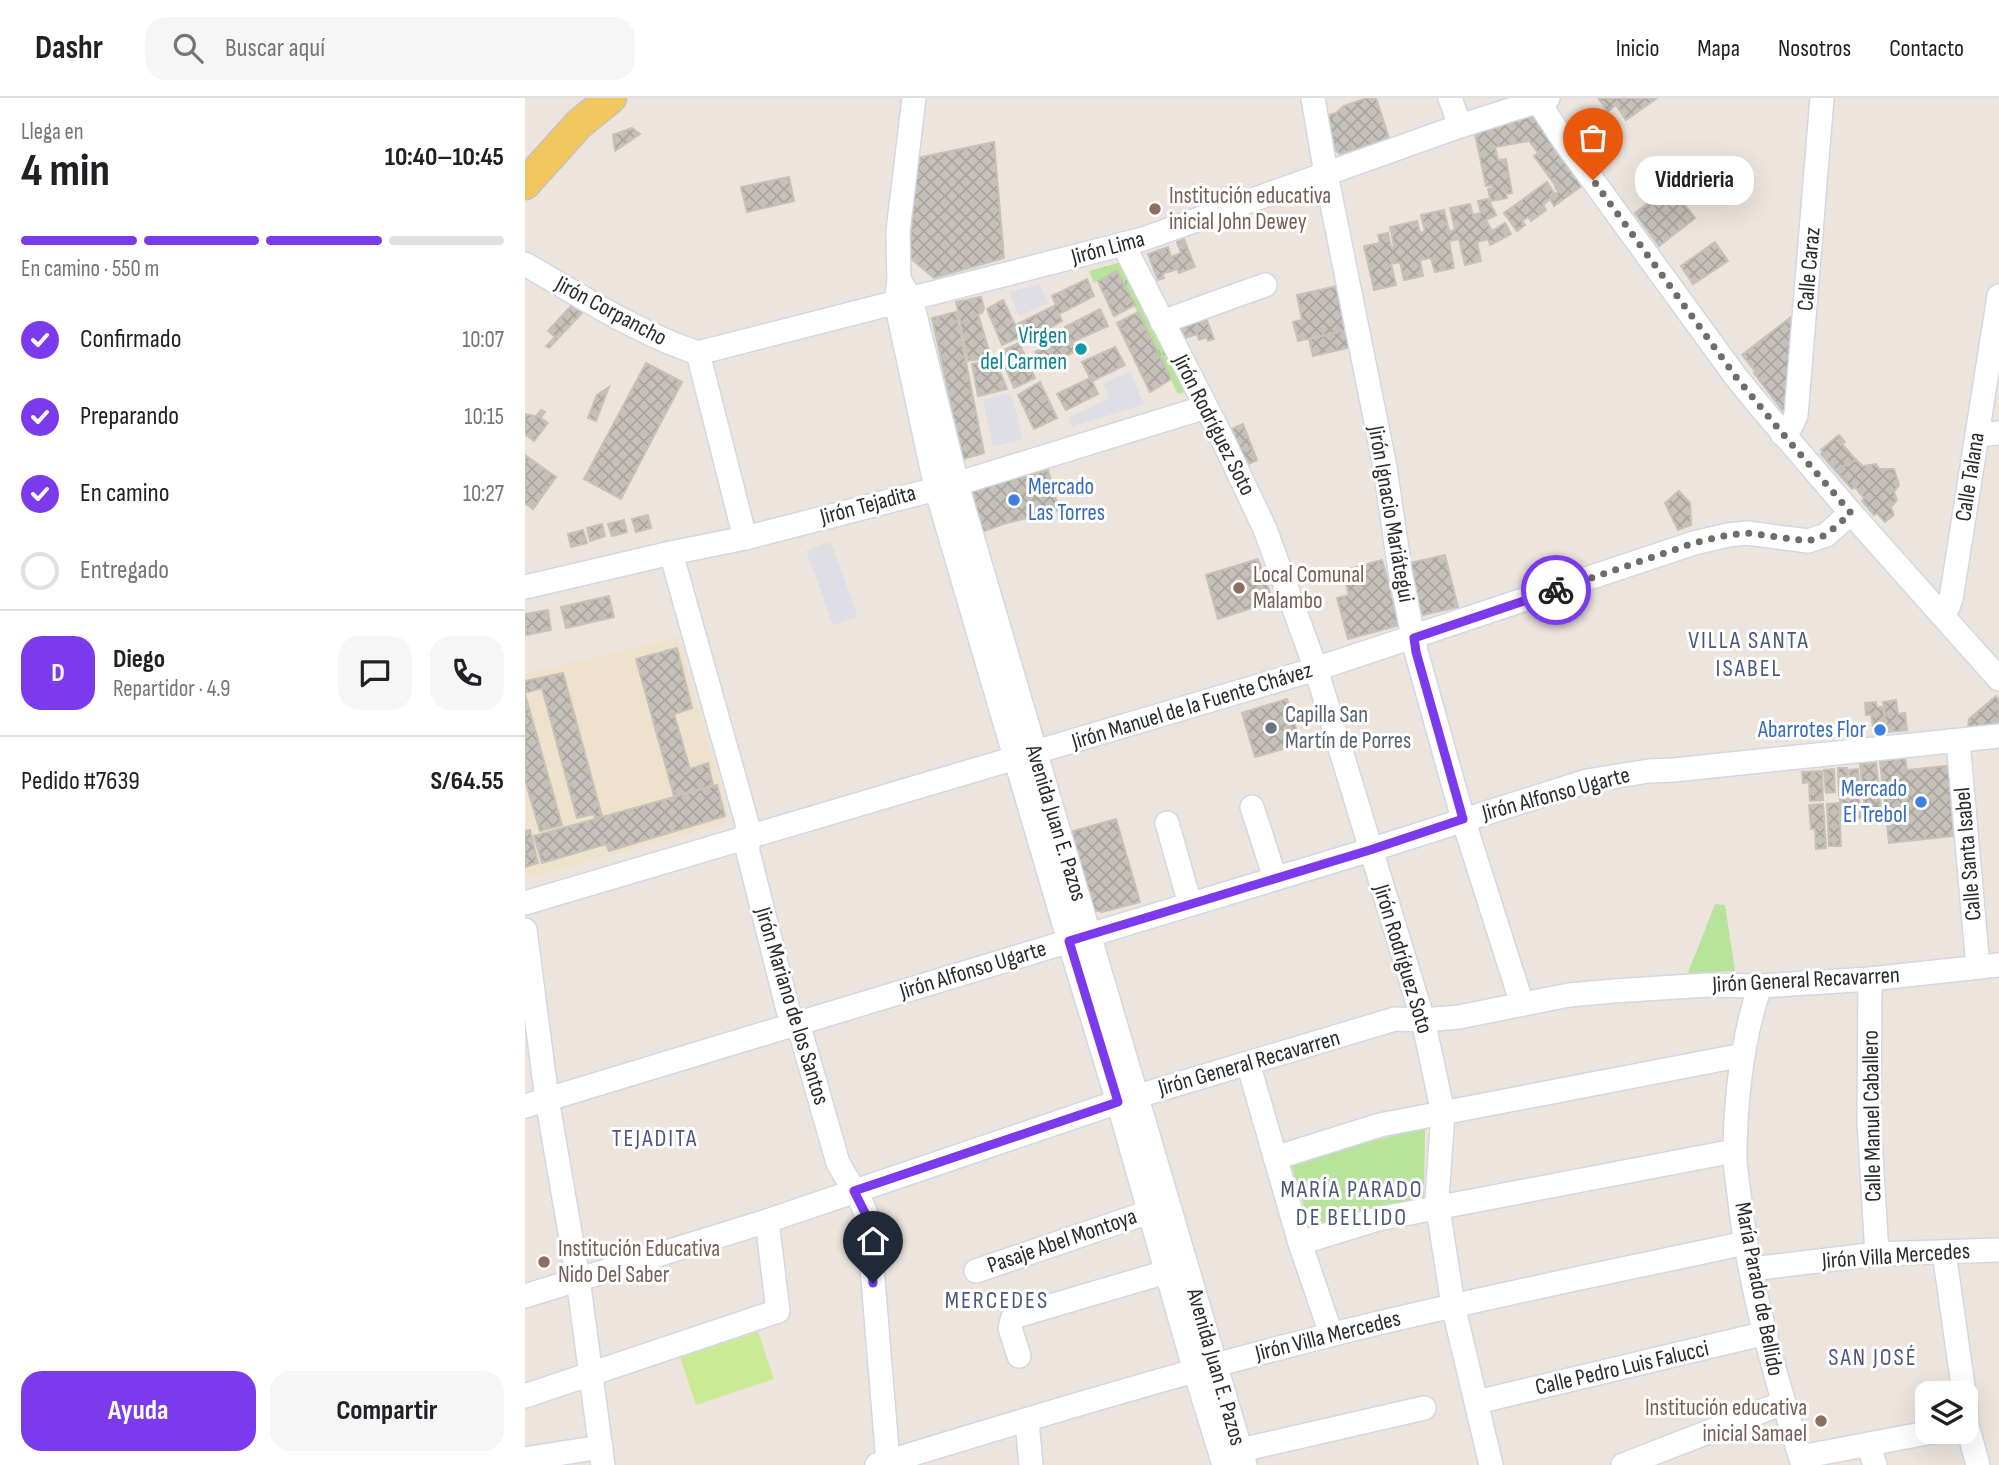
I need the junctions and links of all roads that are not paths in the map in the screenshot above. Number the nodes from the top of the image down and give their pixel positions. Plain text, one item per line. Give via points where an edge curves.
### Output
1 (611, 98) edge
2 (914, 98) edge
3 (1313, 98) edge
4 (1450, 98) edge
5 (1822, 98) edge
6 (1543, 100) edge
7 (1460, 126) junction
8 (1326, 174) junction
9 (525, 184) edge
10 (1123, 244) junction
11 (525, 264) edge
12 (1265, 285) dead end
13 (902, 294) junction
14 (1999, 296) edge
15 (1162, 322) junction
16 (698, 353) junction
17 (1206, 407) junction
18 (1782, 433) junction
19 (1988, 434) edge
20 (946, 486) junction
21 (1851, 513) junction
22 (745, 538) junction
23 (671, 552) junction
24 (525, 587) edge
25 (1941, 614) junction
26 (1414, 638) junction
27 (1315, 669) junction
28 (1999, 679) edge
29 (1999, 736) edge
30 (1958, 741) junction
31 (1026, 757) junction
32 (1252, 807) dead end
33 (1463, 819) junction
34 (1167, 824) dead end
35 (748, 838) junction
36 (1370, 850) junction
37 (1275, 878) junction
38 (525, 903) edge
39 (1190, 904) junction
40 (525, 930) edge
41 (1079, 938) junction
42 (1988, 966) edge
43 (1870, 979) junction
44 (1761, 986) junction
45 (1522, 1004) junction
46 (1423, 1020) junction
47 (795, 1024) junction
48 (1743, 1055) junction
49 (1248, 1063) junction
50 (547, 1099) junction
51 (1127, 1099) junction
52 (525, 1106) edge
53 (1443, 1113) junction
54 (1734, 1151) junction
55 (1275, 1158) junction
56 (854, 1191) junction
57 (1438, 1209) junction
58 (1149, 1212) junction
59 (767, 1221) junction
60 (1300, 1243) junction
61 (1745, 1243) junction
62 (1999, 1250) edge
63 (1944, 1252) junction
64 (1877, 1254) junction
65 (1751, 1269) junction
66 (976, 1270) dead end
67 (1166, 1272) junction
68 (578, 1279) junction
69 (525, 1296) edge
70 (1453, 1305) junction
71 (1766, 1333) junction
72 (1331, 1334) junction
73 (1019, 1356) dead end
74 (1205, 1368) junction
75 (591, 1373) junction
76 (1962, 1381) edge
77 (525, 1396) edge
78 (1477, 1402) junction
79 (1783, 1403) junction
80 (1424, 1408) dead end
81 (1027, 1421) junction
82 (1915, 1439) edge
83 (1972, 1444) edge
84 (1872, 1455) edge
85 (602, 1456) edge
86 (525, 1459) edge
87 (1229, 1461) edge
88 (1802, 1461) edge
89 (882, 1463) edge
90 (1031, 1465) edge
91 (1492, 1465) edge
92 (1623, 1465) edge
93 (1978, 1465) edge

1 - 9 main road via 579,124
2 - 13 street, Avenida Juan E. Pazos via 898,231
3 - 8 street, Jirón Ignacio Mariátegui
4 - 7 street
5 - 18 street, Calle Caraz via 1796,415
6 - 7 street, Jirón Lima
6 - 18 street via 1562,138
7 - 8 street, Jirón Lima
8 - 10 street, Jirón Lima
8 - 26 street, Jirón Ignacio Mariátegui
10 - 13 street, Jirón Lima
10 - 15 street, Jirón Rodríguez Soto
11 - 16 street, Jirón Corpancho via 610,312
12 - 15 street
13 - 16 street, Jirón Lima
13 - 20 street, Avenida Juan E. Pazos
14 - 19 street, Calle Talana
15 - 17 street, Jirón Rodríguez Soto
16 - 22 street
17 - 20 street, Jirón Tejadita
17 - 27 street, Jirón Rodríguez Soto via 1265,529
18 - 21 street
19 - 25 street, Calle Talana via 1951,599
20 - 22 street, Jirón Tejadita
20 - 31 street, Avenida Juan E. Pazos
21 - 25 street
21 - 26 street, Jirón Manuel de la Fuente Chávez via 1818,539 1747,533 1694,543
22 - 23 street, Jirón Tejadita
23 - 24 street, Jirón Tejadita
23 - 35 street, Jirón Mariano de los Santos
25 - 28 street
26 - 27 street, Jirón Manuel de la Fuente Chávez
26 - 33 street, Jirón Ignacio Mariátegui
27 - 31 street, Jirón Manuel de la Fuente Chávez
27 - 36 street, Jirón Rodríguez Soto
29 - 30 street, Jirón Alfonso Ugarte
30 - 33 street, Jirón Alfonso Ugarte via 1619,775
30 - 42 street, Calle Santa Isabel
31 - 35 street, Jirón Manuel de la Fuente Chávez
31 - 41 street, Avenida Juan E. Pazos
32 - 37 street
33 - 36 street, Jirón Alfonso Ugarte
33 - 45 street, Jirón Ignacio Mariátegui
34 - 39 street
35 - 38 street, Jirón Manuel de la Fuente Chávez
35 - 47 street, Jirón Mariano de los Santos via 764,918
36 - 37 street, Jirón Alfonso Ugarte
36 - 46 street, Jirón Rodríguez Soto
37 - 39 street, Jirón Alfonso Ugarte
39 - 41 street, Jirón Alfonso Ugarte
40 - 50 street
41 - 47 street, Jirón Alfonso Ugarte
41 - 51 street, Avenida Juan E. Pazos
42 - 43 street, Jirón General Recavarren
43 - 44 street, Jirón General Recavarren
43 - 64 street, Calle Manuel Caballero via 1869,1122
44 - 45 street, Jirón General Recavarren via 1658,987
44 - 48 street, María Parado de Bellido
45 - 46 street, Jirón General Recavarren
46 - 49 street, Jirón General Recavarren via 1395,1019
46 - 53 street, Jirón Rodríguez Soto
47 - 50 street, Jirón Alfonso Ugarte
47 - 56 street, Jirón Mariano de los Santos via 838,1163
48 - 53 street
48 - 54 street, María Parado de Bellido
49 - 51 street, Jirón General Recavarren
49 - 55 street
50 - 52 street, Jirón Alfonso Ugarte
50 - 68 street
51 - 56 street, Jirón General Recavarren
51 - 58 street, Avenida Juan E. Pazos
51 - 74 street, Avenida Juan E. Pazos
53 - 55 street via 1380,1125
53 - 57 street, Jirón Rodríguez Soto
54 - 57 street
54 - 61 street, María Parado de Bellido
55 - 60 street
56 - 59 street, Jirón General Recavarren
56 - 89 street, Jirón Mariano de los Santos via 868,1219
57 - 60 street via 1378,1219
57 - 70 street, Jirón Rodríguez Soto
58 - 66 street, Pasaje Abel Montoya
58 - 67 street, Avenida Juan E. Pazos
59 - 68 street, Jirón General Recavarren
59 - 75 street via 778,1311
60 - 72 street
61 - 65 street, María Parado de Bellido
61 - 70 street, Jirón Villa Mercedes
62 - 63 street, Jirón Villa Mercedes
63 - 64 street, Jirón Villa Mercedes
63 - 76 street
64 - 65 street, Jirón Villa Mercedes
65 - 71 street, María Parado de Bellido
67 - 73 street via 1013,1317 1010,1328
67 - 74 street, Avenida Juan E. Pazos
68 - 69 street, Jirón General Recavarren
68 - 75 street
70 - 72 street, Jirón Villa Mercedes
70 - 78 street, Jirón Rodríguez Soto
71 - 78 street, Calle Pedro Luis Falucci
71 - 79 street, María Parado de Bellido
72 - 74 street, Jirón Villa Mercedes
74 - 81 street, Jirón Villa Mercedes
74 - 87 street, Avenida Juan E. Pazos
75 - 77 street
75 - 85 street
78 - 91 street, Jirón Rodríguez Soto
79 - 88 street, María Parado de Bellido
79 - 92 street
80 - 87 street
81 - 89 street, Jirón Villa Mercedes
81 - 90 street
82 - 84 street
83 - 93 street
84 - 88 street
85 - 86 street

